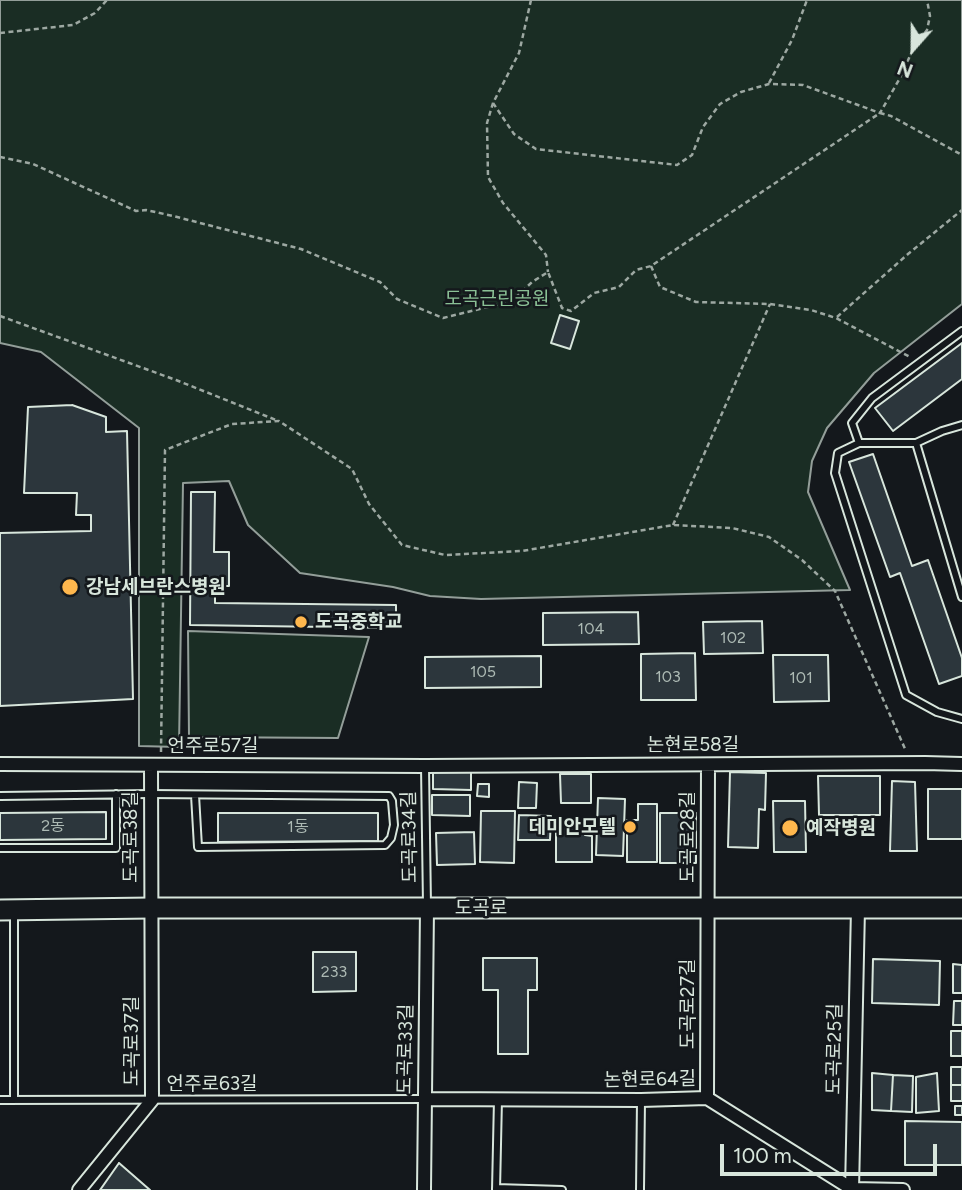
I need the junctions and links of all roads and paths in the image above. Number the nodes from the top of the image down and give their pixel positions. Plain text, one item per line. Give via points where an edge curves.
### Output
1 (107, 0) edge
2 (531, 0) edge
3 (807, 0) edge
4 (927, 0) edge
5 (0, 33) edge
6 (769, 84) junction
7 (493, 103) junction
8 (880, 113) junction
9 (0, 152) edge
10 (962, 155) edge
11 (2, 157) edge
12 (962, 209) edge
13 (651, 266) junction
14 (548, 272) junction
15 (770, 304) junction
16 (0, 316) edge
17 (836, 318) junction
18 (962, 331) edge
19 (931, 353) junction
20 (279, 421) junction
21 (962, 425) edge
22 (859, 443) junction
23 (916, 443) junction
24 (673, 525) junction
25 (962, 597) edge
26 (962, 719) edge
27 (911, 763) junction
28 (0, 764) edge
29 (962, 764) edge
30 (151, 765) junction
31 (708, 765) junction
32 (425, 766) junction
33 (116, 794) junction
34 (150, 794) junction
35 (195, 795) junction
36 (0, 796) edge
37 (0, 848) edge
38 (151, 908) junction
39 (427, 908) junction
40 (858, 908) junction
41 (962, 908) edge
42 (707, 909) junction
43 (7, 911) edge
44 (707, 1098) junction
45 (425, 1099) junction
46 (0, 1100) edge
47 (14, 1100) junction
48 (152, 1100) junction
49 (498, 1100) junction
50 (641, 1100) junction
51 (496, 1189) edge
52 (852, 1189) edge
53 (79, 1190) edge
54 (424, 1190) edge
55 (562, 1190) edge
56 (640, 1190) edge
57 (902, 1190) edge

1 - 5 path via 73,25
2 - 7 path via 519,53
3 - 6 path
4 - 8 path via 927,30
6 - 7 path via 720,104 703,127 692,155 677,165 536,149 514,134
6 - 8 path via 803,85
7 - 14 path via 487,123 488,177 546,256
8 - 10 path
8 - 13 path
9 - 11 path
11 - 14 path via 33,164 136,211 301,249 380,282 397,299 443,318 512,301
12 - 17 path
13 - 14 path via 636,270 620,287 594,293 571,311 562,308
13 - 15 path via 660,287 696,302
15 - 17 path
15 - 24 path
16 - 20 path
17 - 19 path via 912,358
18 - 19 lane
19 - 22 lane via 872,398 852,423
20 - 24 path via 352,469 369,504 402,545 445,555 522,551
20 - 30 path via 232,424 165,450 163,747
21 - 23 lane
22 - 23 lane
22 - 26 lane via 838,453 835,473 906,695
23 - 25 lane
24 - 27 path via 732,528 769,537 835,591
27 - 29 street, 논현로58길
27 - 31 street, 논현로58길
28 - 30 street, 언주로57길
30 - 32 street, 언주로57길
30 - 34 street, 도곡로38길
31 - 32 street, 논현로58길
31 - 42 street, 도곡로28길
32 - 39 lane, 도곡로34길
33 - 34 lane
33 - 36 lane
33 - 37 lane via 116,848
34 - 35 lane
34 - 38 street, 도곡로38길
35 - 35 lane via 389,796 394,825 385,845 198,847
38 - 39 main road, 도곡로
38 - 43 main road, 도곡로
38 - 48 street, 도곡로37길
39 - 42 main road, 도곡로
39 - 45 street, 도곡로33길
40 - 41 main road, 도곡로
40 - 42 main road, 도곡로
40 - 52 street, 도곡로25길
42 - 44 street, 도곡로27길
43 - 47 lane
44 - 50 street, 논현로64길
44 - 52 street, 논현로64길
45 - 48 lane, 언주로63길
45 - 49 street, 논현로64길
45 - 54 street, 도곡로33길
46 - 47 lane, 언주로63길
47 - 48 lane, 언주로63길
48 - 53 street, 도곡로37길
49 - 50 street, 논현로64길
49 - 51 lane
50 - 56 lane
51 - 55 lane
52 - 57 street

